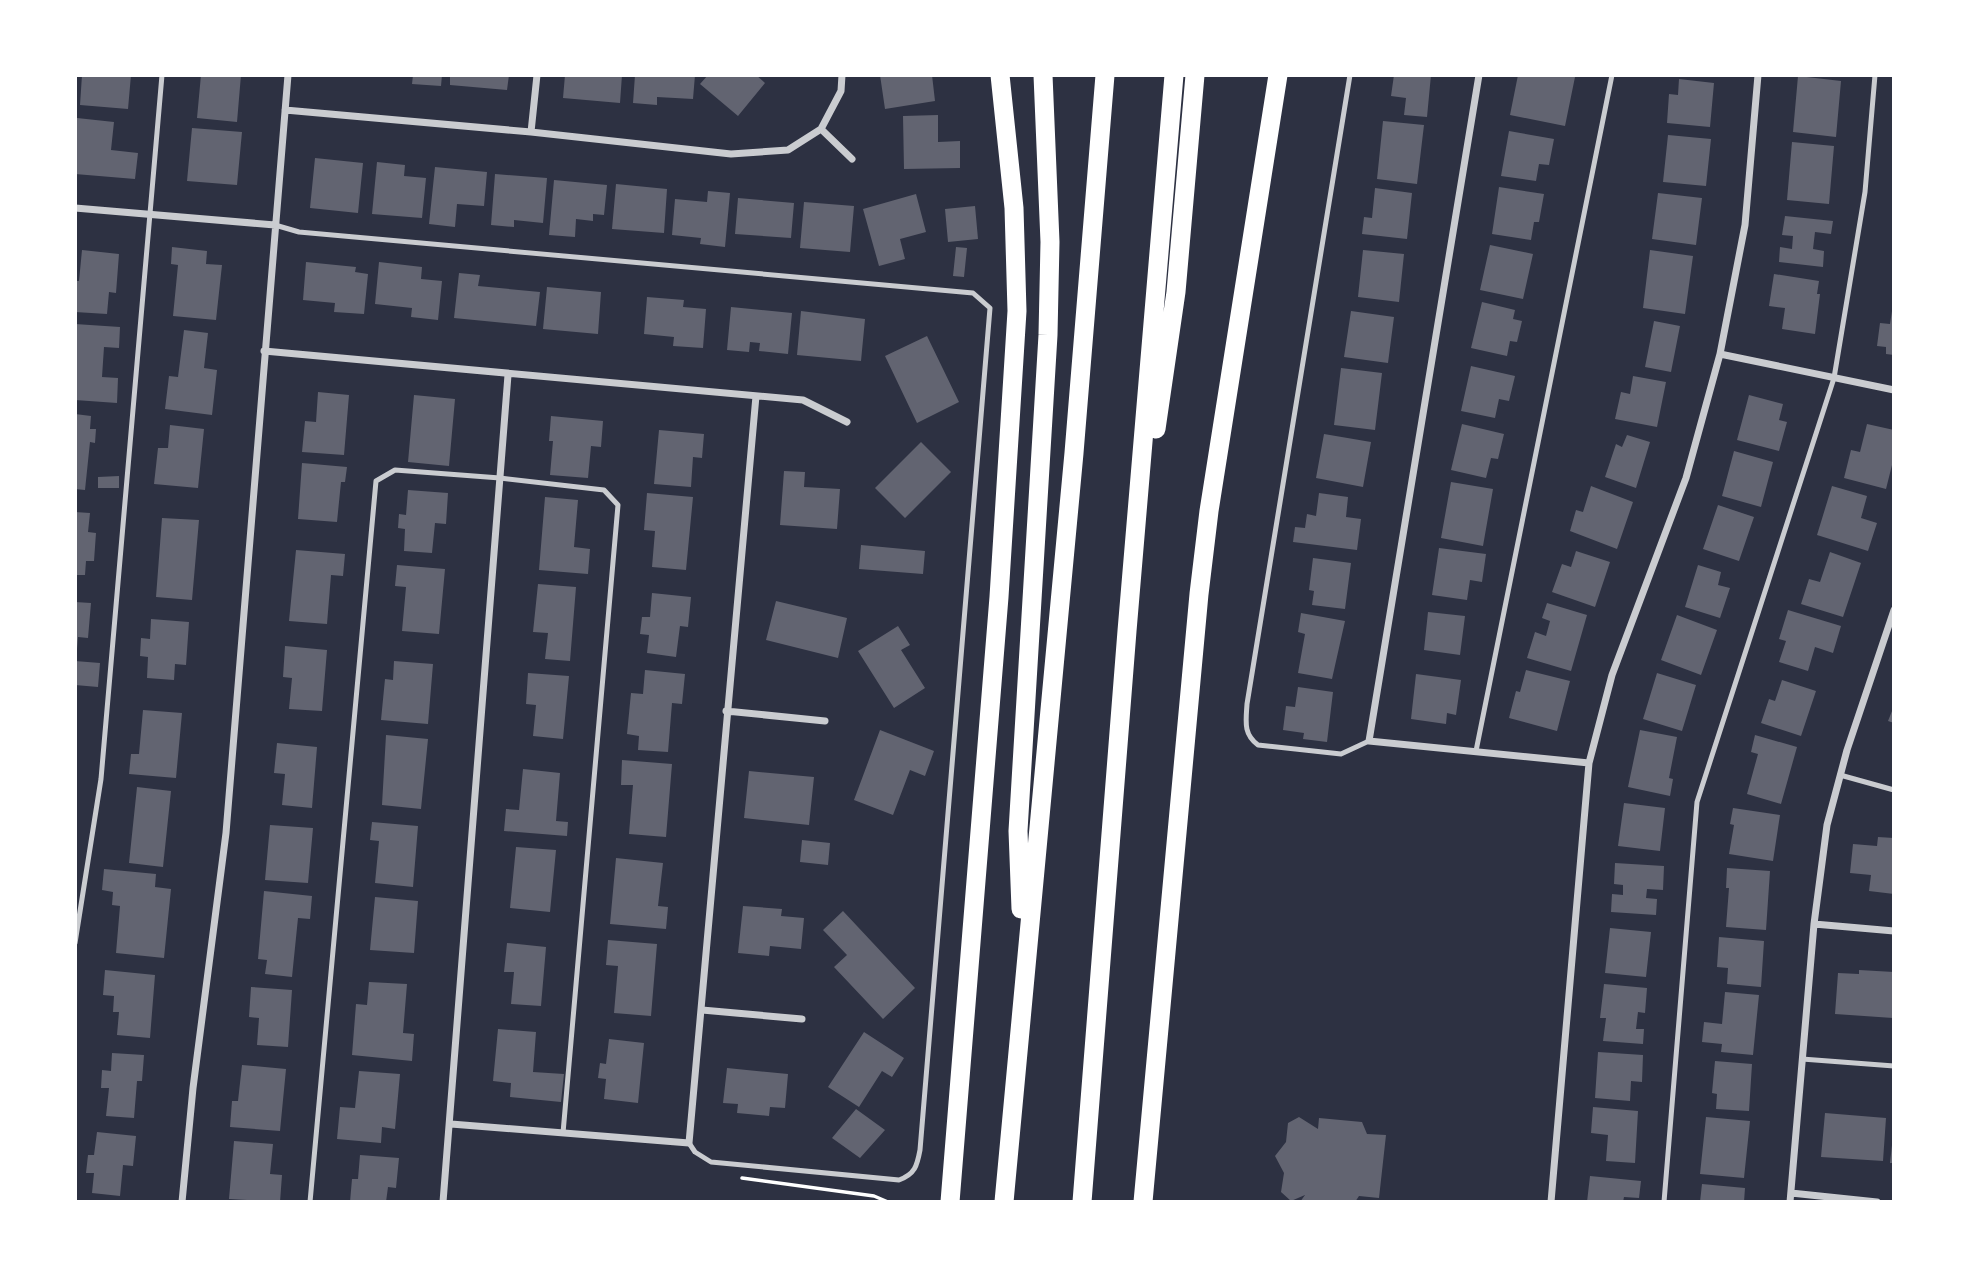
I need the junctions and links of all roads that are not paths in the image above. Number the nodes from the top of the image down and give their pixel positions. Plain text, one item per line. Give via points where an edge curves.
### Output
1 (162, 75) edge
2 (288, 75) edge
3 (537, 75) edge
4 (842, 75) edge
5 (1000, 75) edge
6 (1043, 75) edge
7 (1105, 75) edge
8 (1174, 75) edge
9 (1195, 75) edge
10 (1278, 75) edge
11 (1350, 75) edge
12 (1479, 75) edge
13 (1612, 75) edge
14 (1758, 75) edge
15 (1875, 75) edge
16 (285, 110) junction
17 (821, 129) junction
18 (531, 132) junction
19 (852, 159) dead end
20 (75, 208) edge
21 (150, 214) junction
22 (275, 225) junction
23 (264, 351) junction
24 (1720, 354) junction
25 (508, 374) junction
26 (1834, 378) junction
27 (1894, 390) edge
28 (756, 396) junction
29 (847, 422) dead end
30 (500, 478) junction
31 (1894, 610) edge
32 (1891, 625) edge
33 (1127, 631) junction
34 (726, 711) junction
35 (825, 722) dead end
36 (1369, 741) junction
37 (1476, 751) junction
38 (1589, 762) junction
39 (1840, 775) junction
40 (1894, 790) edge
41 (1814, 924) junction
42 (1894, 931) edge
43 (75, 943) edge
44 (1024, 982) junction
45 (702, 1010) junction
46 (802, 1019) dead end
47 (1802, 1059) junction
48 (1894, 1066) edge
49 (451, 1124) junction
50 (563, 1133) junction
51 (689, 1143) junction
52 (1790, 1198) edge
53 (182, 1202) edge
54 (310, 1202) edge
55 (443, 1202) edge
56 (950, 1202) edge
57 (1004, 1202) edge
58 (1082, 1202) edge
59 (1143, 1202) edge
60 (1551, 1202) edge
61 (1664, 1202) edge
62 (1877, 1202) edge

1 - 21 lane
2 - 16 street
3 - 18 street
4 - 17 street via 841,91
5 - 56 highway via 1014,208 1017,311 998,617
6 - 44 highway via 1050,242 1018,831
7 - 44 highway
8 - 33 highway
9 - 33 highway via 1176,292
10 - 59 highway via 1199,594
11 - 36 lane via 1246,728 1258,745 1342,754
12 - 36 street
13 - 37 lane
14 - 24 street via 1745,225
15 - 26 lane via 1865,192
16 - 18 street
16 - 22 street
17 - 18 street via 788,150 731,154
17 - 19 street
20 - 21 street
21 - 22 street
21 - 43 lane via 101,779
22 - 23 street
22 - 51 lane via 299,232 974,293 990,308 917,1167 899,1180 711,1162
23 - 25 street
23 - 53 street via 226,833
24 - 26 street
24 - 38 street via 1686,478 1612,675
25 - 28 street
25 - 30 street
26 - 27 street
26 - 61 lane via 1697,802
28 - 29 street via 803,400
28 - 34 street
30 - 49 street
30 - 50 lane via 604,490 618,505
30 - 54 lane via 396,470 376,481
31 - 32 street
32 - 39 street
33 - 58 highway
34 - 35 street
34 - 45 street
36 - 37 street
37 - 38 street
38 - 60 street
39 - 40 lane
39 - 41 street via 1827,825
41 - 42 street
41 - 47 street
44 - 57 highway
45 - 46 street
45 - 51 street
47 - 48 lane
47 - 52 street
49 - 50 street
49 - 55 street
50 - 51 street
52 - 62 street

